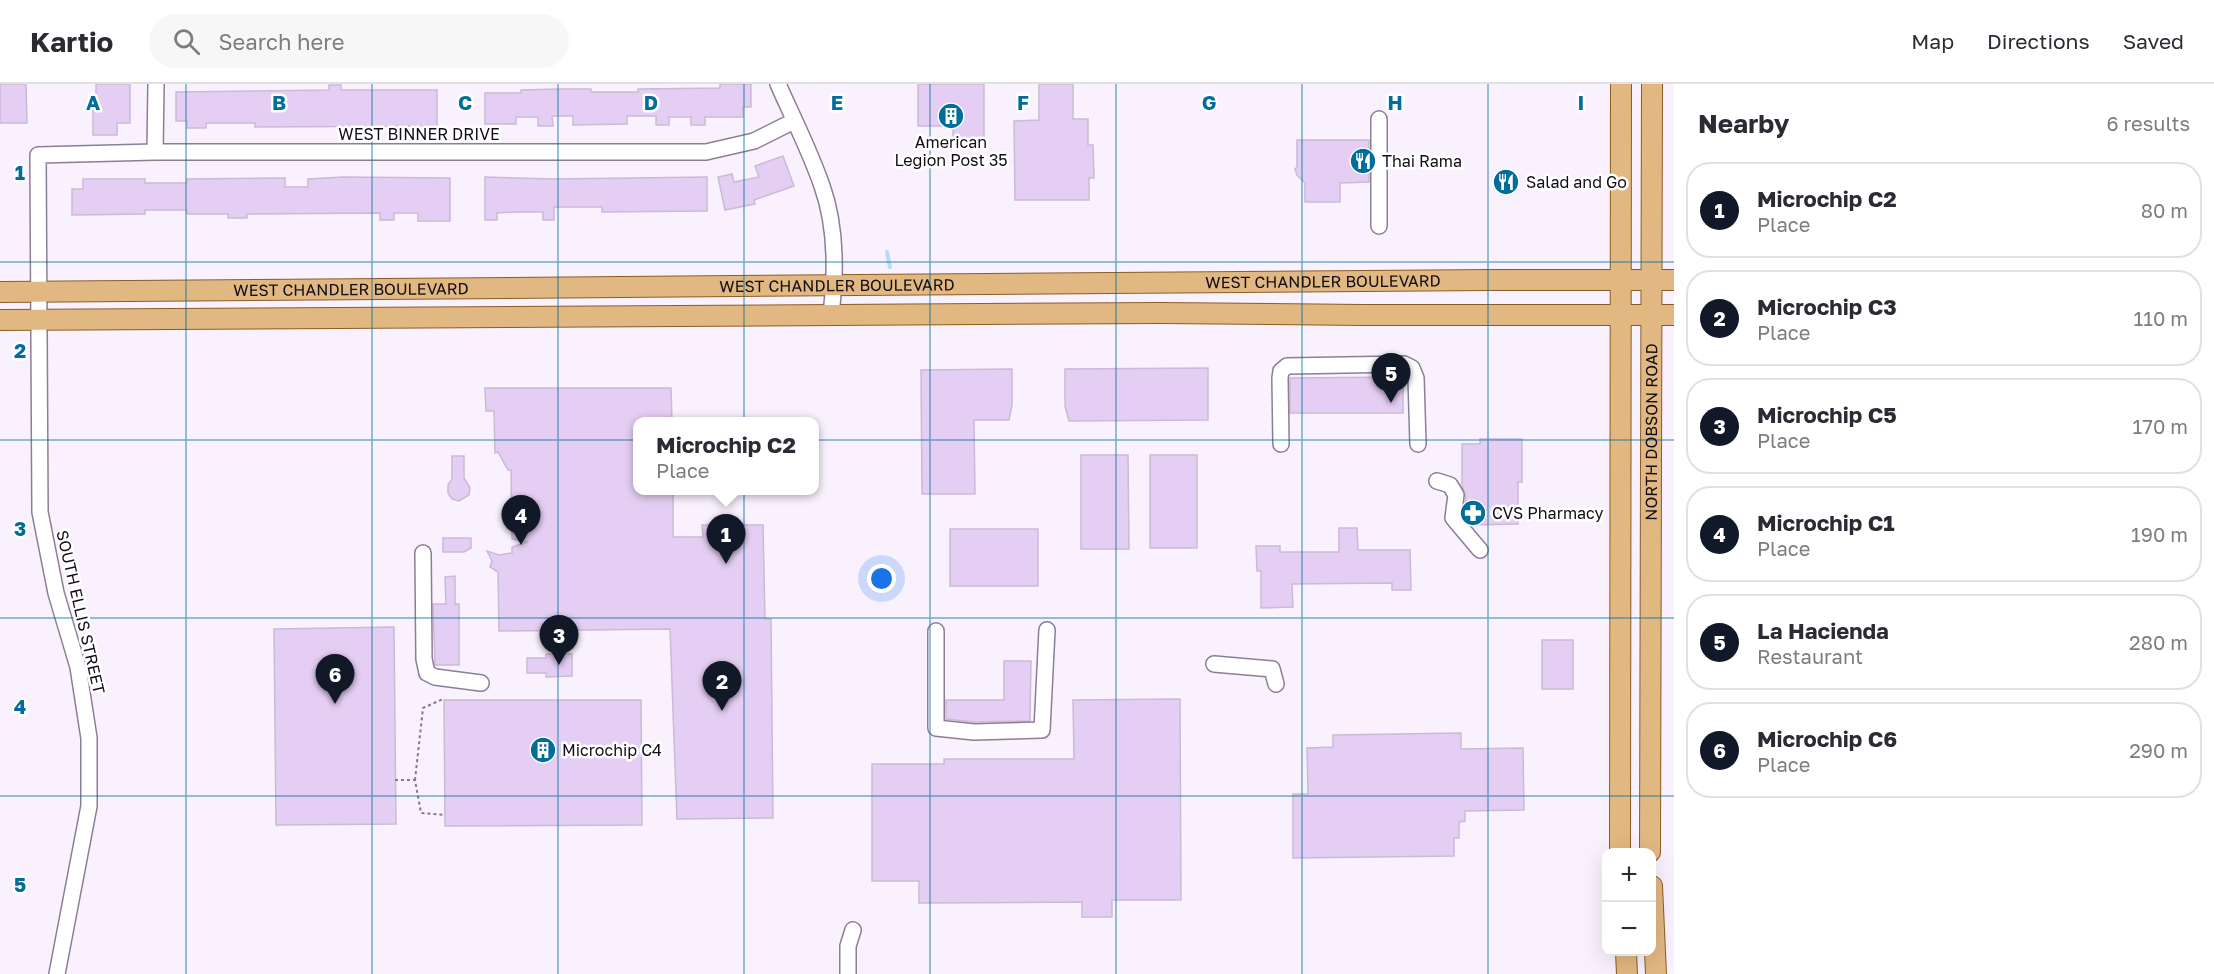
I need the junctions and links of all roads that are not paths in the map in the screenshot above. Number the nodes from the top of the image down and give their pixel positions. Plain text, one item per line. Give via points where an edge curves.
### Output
1 (156, 84) edge
2 (778, 84) edge
3 (1621, 84) edge
4 (1652, 84) edge
5 (1378, 119) dead end
6 (794, 121) junction
7 (155, 152) junction
8 (38, 155) joint
9 (1379, 226) dead end
10 (1622, 280) junction
11 (1651, 280) junction
12 (1674, 280) edge
13 (1245, 282) junction
14 (834, 285) junction
15 (38, 291) junction
16 (0, 292) edge
17 (831, 314) junction
18 (1244, 314) junction
19 (1622, 315) junction
20 (1651, 315) junction
21 (1674, 315) edge
22 (0, 320) edge
23 (38, 320) junction
24 (1281, 444) dead end
25 (1418, 444) dead end
26 (1437, 481) dead end
27 (1480, 550) dead end
28 (423, 553) dead end
29 (1047, 630) dead end
30 (936, 631) dead end
31 (1214, 664) dead end
32 (481, 683) dead end
33 (1276, 684) dead end
34 (1620, 848) edge
35 (1650, 848) edge
36 (1653, 902) edge
37 (853, 930) dead end
38 (1626, 956) edge
39 (57, 974) edge
40 (848, 974) edge
41 (1627, 974) edge
42 (1656, 974) edge

1 - 7 street
2 - 6 street
3 - 10 main road, NORTH DOBSON ROAD
4 - 11 main road, NORTH DOBSON ROAD
5 - 9 street
6 - 7 street, WEST BINNER DRIVE via 754,141 706,152
6 - 14 street via 823,188 832,238
7 - 8 street, WEST BINNER DRIVE
8 - 15 street, SOUTH ELLIS STREET
10 - 11 main road, WEST CHANDLER BOULEVARD
10 - 13 main road, WEST CHANDLER BOULEVARD
10 - 19 main road, NORTH DOBSON ROAD
11 - 12 main road, WEST CHANDLER BOULEVARD
11 - 20 main road, NORTH DOBSON ROAD
13 - 14 main road, WEST CHANDLER BOULEVARD
13 - 18 main road
14 - 15 main road, WEST CHANDLER BOULEVARD
14 - 17 street
15 - 16 main road, WEST CHANDLER BOULEVARD
15 - 23 street, SOUTH ELLIS STREET
17 - 18 main road, WEST CHANDLER BOULEVARD
17 - 23 main road, WEST CHANDLER BOULEVARD
18 - 19 main road, WEST CHANDLER BOULEVARD
19 - 20 main road, WEST CHANDLER BOULEVARD
19 - 34 main road, NORTH DOBSON ROAD
20 - 21 main road, WEST CHANDLER BOULEVARD
20 - 35 main road, NORTH DOBSON ROAD
22 - 23 main road, WEST CHANDLER BOULEVARD
23 - 39 street, SOUTH ELLIS STREET via 39,512 56,593 78,667 89,738 89,806
24 - 25 street via 1280,378 1285,367 1404,364 1412,368 1416,378
26 - 27 street via 1450,485 1456,495 1453,518
28 - 32 street via 427,673
29 - 30 street via 1042,730 974,732 936,728
31 - 33 street via 1272,669
36 - 42 main road
37 - 40 street via 848,946
38 - 41 main road

